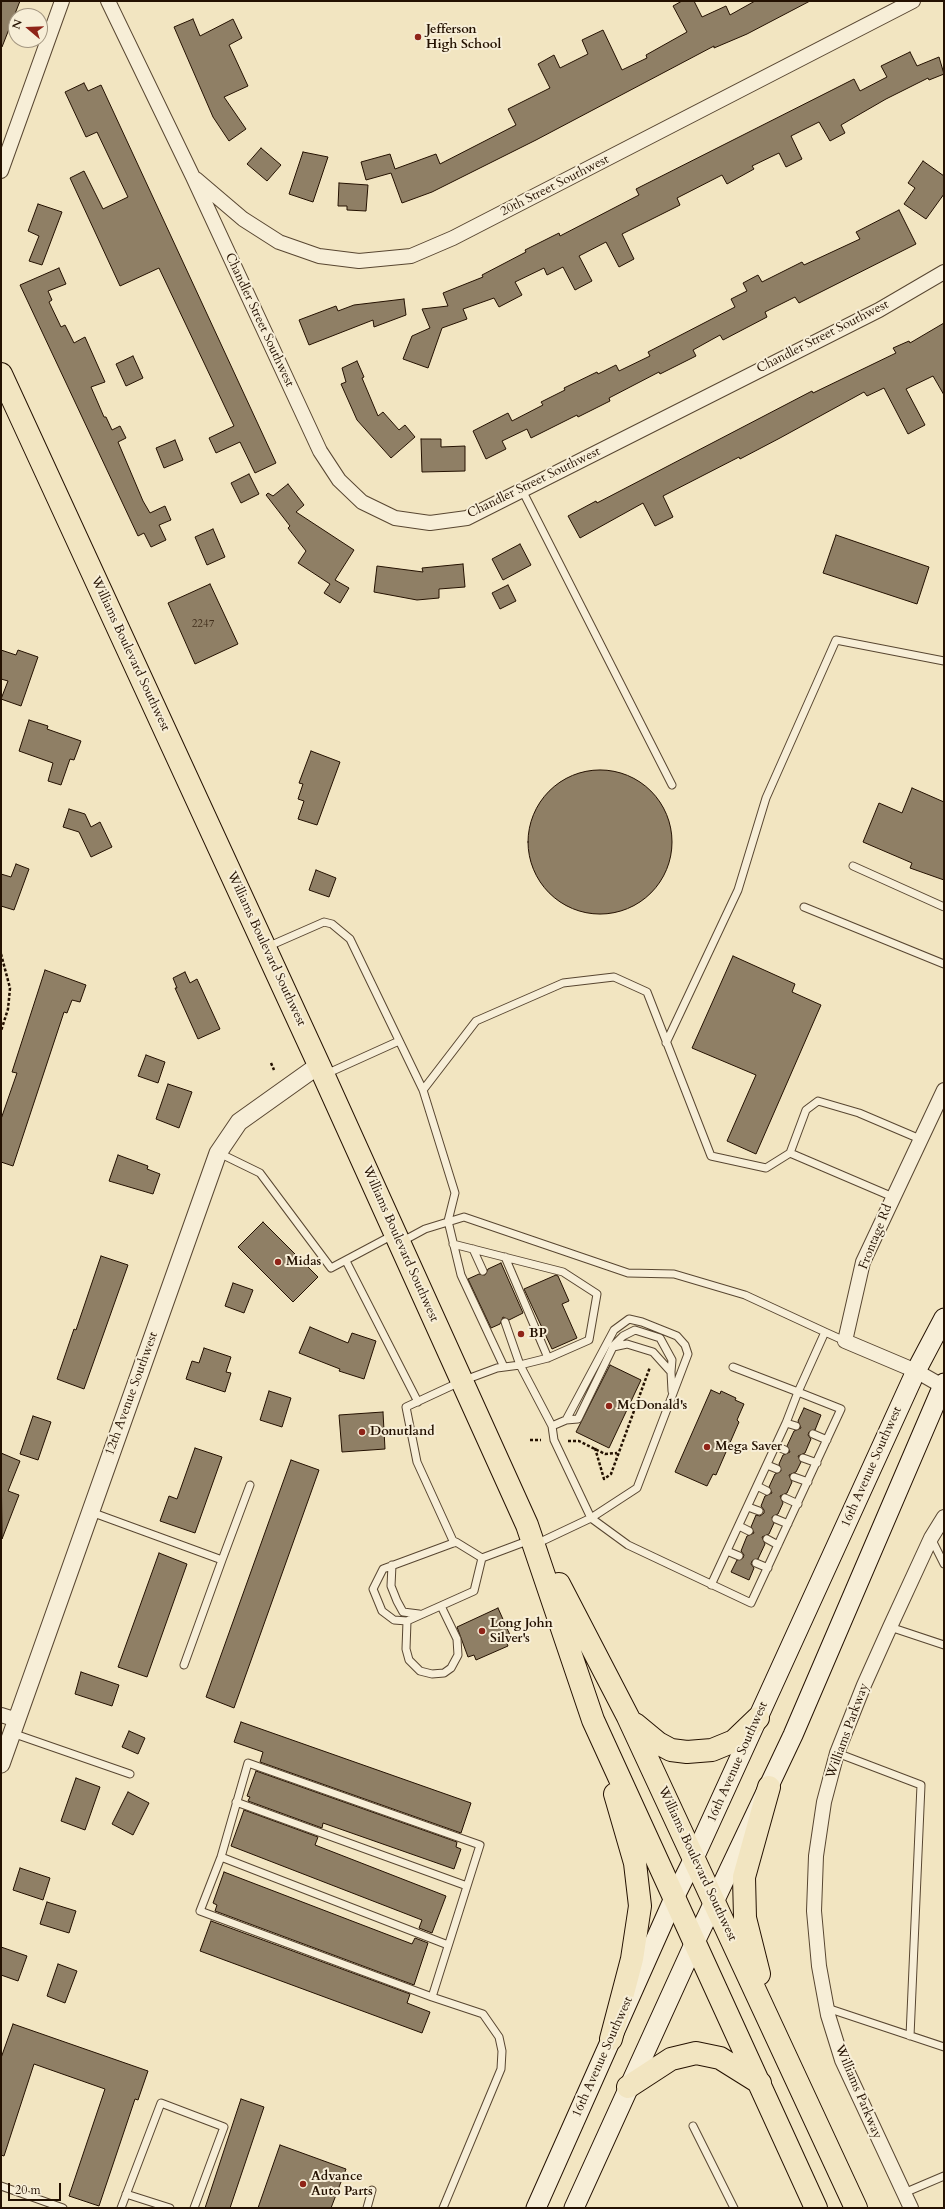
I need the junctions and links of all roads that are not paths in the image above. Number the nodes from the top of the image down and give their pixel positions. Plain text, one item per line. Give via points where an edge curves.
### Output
1 (62, 1) edge
2 (108, 1) edge
3 (913, 1) edge
4 (1, 171) edge
5 (193, 176) junction
6 (944, 272) edge
7 (1, 374) edge
8 (522, 490) junction
9 (944, 661) edge
10 (672, 785) dead end
11 (853, 866) dead end
12 (804, 907) dead end
13 (944, 907) edge
14 (265, 948) junction
15 (944, 964) edge
16 (399, 1041) junction
17 (666, 1043) junction
18 (321, 1070) junction
19 (423, 1090) junction
20 (944, 1090) edge
21 (920, 1139) junction
22 (218, 1153) junction
23 (790, 1153) junction
24 (893, 1197) junction
25 (448, 1222) junction
26 (397, 1238) junction
27 (453, 1244) junction
28 (473, 1249) junction
29 (505, 1257) junction
30 (346, 1260) junction
31 (483, 1272) dead end
32 (944, 1318) edge
33 (505, 1322) dead end
34 (825, 1332) junction
35 (845, 1341) junction
36 (613, 1347) junction
37 (548, 1358) junction
38 (520, 1365) junction
39 (504, 1367) junction
40 (733, 1367) dead end
41 (916, 1371) junction
42 (670, 1372) junction
43 (462, 1381) junction
44 (944, 1385) edge
45 (798, 1392) junction
46 (672, 1393) junction
47 (418, 1402) junction
48 (566, 1420) junction
49 (786, 1423) junction
50 (552, 1426) junction
51 (796, 1426) dead end
52 (813, 1434) dead end
53 (828, 1440) junction
54 (776, 1446) junction
55 (785, 1450) dead end
56 (803, 1458) dead end
57 (817, 1463) junction
58 (767, 1465) junction
59 (777, 1469) dead end
60 (794, 1477) dead end
61 (808, 1482) junction
62 (250, 1485) dead end
63 (757, 1486) junction
64 (767, 1491) dead end
65 (785, 1498) dead end
66 (798, 1504) junction
67 (748, 1507) junction
68 (758, 1511) dead end
69 (90, 1512) junction
70 (944, 1517) edge
71 (591, 1518) junction
72 (776, 1519) dead end
73 (788, 1524) junction
74 (739, 1526) junction
75 (750, 1531) dead end
76 (533, 1538) junction
77 (931, 1538) junction
78 (767, 1539) dead end
79 (454, 1542) junction
80 (778, 1545) junction
81 (727, 1550) junction
82 (739, 1556) dead end
83 (482, 1558) junction
84 (222, 1560) junction
85 (756, 1563) dead end
86 (944, 1564) edge
87 (392, 1565) junction
88 (768, 1568) junction
89 (711, 1585) junction
90 (441, 1606) junction
91 (423, 1614) junction
92 (407, 1621) junction
93 (890, 1626) junction
94 (944, 1644) edge
95 (184, 1665) dead end
96 (628, 1718) junction
97 (758, 1718) junction
98 (593, 1720) junction
99 (10, 1723) edge
100 (837, 1753) junction
101 (1, 1764) edge
102 (130, 1774) dead end
103 (769, 1787) junction
104 (236, 1802) junction
105 (221, 1857) junction
106 (694, 1858) junction
107 (467, 1886) junction
108 (674, 1898) junction
109 (715, 1902) junction
110 (695, 1942) junction
111 (448, 1945) junction
112 (432, 1997) junction
113 (827, 2008) junction
114 (776, 2035) junction
115 (910, 2036) junction
116 (611, 2039) junction
117 (944, 2047) edge
118 (760, 2083) junction
119 (628, 2086) junction
120 (693, 2126) dead end
121 (944, 2176) edge
122 (1, 2186) edge
123 (372, 2190) dead end
124 (904, 2193) junction
125 (126, 2194) junction
126 (63, 2208) edge
127 (121, 2208) edge
128 (170, 2208) edge
129 (194, 2208) edge
130 (367, 2208) edge
131 (443, 2208) edge
132 (536, 2208) edge
133 (574, 2208) edge
134 (734, 2208) edge
135 (816, 2208) edge
136 (856, 2208) edge
137 (911, 2208) edge

1 - 4 street
2 - 5 street, Chandler Street Southwest
3 - 5 street, 20th Street Southwest via 453,238 411,256 359,261 319,256 279,242 243,219
5 - 8 street, Chandler Street Southwest via 320,451 339,480 362,502 395,518 430,523 467,518
6 - 8 street, Chandler Street Southwest via 879,310
7 - 14 main road, Williams Boulevard Southwest
8 - 10 lane
9 - 17 lane via 836,640 766,798 738,890
11 - 13 lane
12 - 15 lane
14 - 16 lane via 324,922 332,924 350,939
14 - 18 main road, Williams Boulevard Southwest
16 - 18 lane
16 - 19 lane
17 - 19 lane via 647,992 614,977 562,984 476,1021
17 - 23 lane via 711,1156 766,1168
18 - 22 street, 12th Avenue Southwest via 239,1122
18 - 26 main road, Williams Boulevard Southwest
19 - 25 lane via 456,1193
20 - 21 street, Frontage Rd
21 - 23 lane via 860,1113 818,1101 806,1110
21 - 24 street, Frontage Rd
22 - 30 lane via 260,1173 331,1268
22 - 69 street, 12th Avenue Southwest
23 - 24 lane
24 - 35 street, Frontage Rd via 864,1262
25 - 26 lane
25 - 27 lane
25 - 34 lane via 464,1217 628,1273 674,1274 745,1295
26 - 30 lane
26 - 43 main road, Williams Boulevard Southwest
27 - 28 lane
27 - 39 lane via 460,1275
28 - 29 lane
28 - 31 lane
29 - 37 lane
29 - 37 lane via 563,1272 597,1294 589,1340
30 - 47 lane
32 - 41 main road, 16th Avenue Southwest
33 - 38 lane
34 - 35 lane
34 - 45 lane
35 - 41 street
36 - 42 lane via 627,1344 653,1352
36 - 42 lane via 623,1336 635,1330 660,1338 672,1360
36 - 48 lane via 578,1419
37 - 38 lane
38 - 39 lane
38 - 50 lane
39 - 43 lane
40 - 45 lane
41 - 44 street
41 - 97 main road, 16th Avenue Southwest
42 - 46 lane
43 - 47 lane
43 - 76 main road, Williams Boulevard Southwest
44 - 103 main road
45 - 49 lane
45 - 53 lane via 841,1409
46 - 48 lane via 688,1354 685,1345 677,1336 629,1319 614,1330
46 - 71 lane via 637,1488
47 - 79 lane via 406,1407 417,1462
48 - 50 lane
49 - 51 lane
49 - 54 lane
50 - 71 lane via 554,1440
52 - 53 lane
53 - 57 lane
54 - 55 lane
54 - 58 lane
56 - 57 lane
57 - 61 lane
58 - 59 lane
58 - 63 lane
60 - 61 lane
61 - 66 lane
62 - 84 lane
63 - 64 lane
63 - 67 lane
65 - 66 lane
66 - 73 lane
67 - 68 lane
67 - 74 lane
69 - 84 lane
69 - 99 street, 12th Avenue Southwest
70 - 77 street, Williams Parkway
71 - 76 lane
71 - 89 lane via 628,1545
72 - 73 lane
73 - 80 lane
74 - 75 lane
74 - 81 lane
76 - 83 lane
76 - 96 main road, Williams Boulevard Southwest
76 - 98 main road, Williams Boulevard Southwest
77 - 86 lane
77 - 93 street, Williams Parkway
78 - 80 lane
79 - 83 lane
79 - 87 lane
80 - 88 lane
81 - 82 lane
81 - 89 lane
83 - 90 lane via 474,1591
84 - 95 lane
85 - 88 lane
87 - 91 lane via 391,1586 403,1612
87 - 92 lane via 383,1569 373,1589 382,1611 394,1620
88 - 89 lane via 751,1603
90 - 91 lane
90 - 92 lane via 457,1639 458,1655 451,1668 444,1673 420,1671 409,1660 406,1649
91 - 92 lane
93 - 94 lane
93 - 100 street, Williams Parkway
96 - 97 main road via 658,1744 671,1750 687,1752 712,1750 734,1741
96 - 106 main road, Williams Boulevard Southwest
97 - 106 main road, 16th Avenue Southwest
98 - 108 main road, Williams Boulevard Southwest
98 - 116 main road via 635,1863 640,1906 632,1959
99 - 101 street, 12th Avenue Southwest
99 - 102 lane
100 - 113 street, Williams Parkway via 824,1802 816,1856 814,1911 819,1966
100 - 115 lane via 921,1785
103 - 109 main road
103 - 114 main road via 744,1877 743,1895 745,1918
104 - 105 lane
104 - 107 lane
104 - 107 lane via 248,1763 480,1845
105 - 111 lane
105 - 112 lane via 200,1911
106 - 108 main road, 16th Avenue Southwest
106 - 109 main road, Williams Boulevard Southwest
107 - 111 lane
108 - 110 main road, Williams Boulevard Southwest
108 - 116 main road, 16th Avenue Southwest
109 - 110 main road
109 - 114 main road, Williams Boulevard Southwest
110 - 118 main road, Williams Boulevard Southwest
110 - 119 main road
111 - 112 lane
112 - 131 lane via 483,2014 499,2037 502,2051 501,2069
113 - 115 lane
113 - 124 street, Williams Parkway via 842,2060
114 - 136 main road, Williams Boulevard Southwest
115 - 117 lane
116 - 132 main road, 16th Avenue Southwest
118 - 119 main road via 720,2058 696,2053 671,2059
118 - 135 main road, Williams Boulevard Southwest
119 - 133 main road
120 - 134 lane
121 - 124 lane
122 - 126 lane
123 - 130 lane
124 - 137 street, Williams Parkway
125 - 127 lane
125 - 128 lane
125 - 129 lane via 161,2103 224,2127

